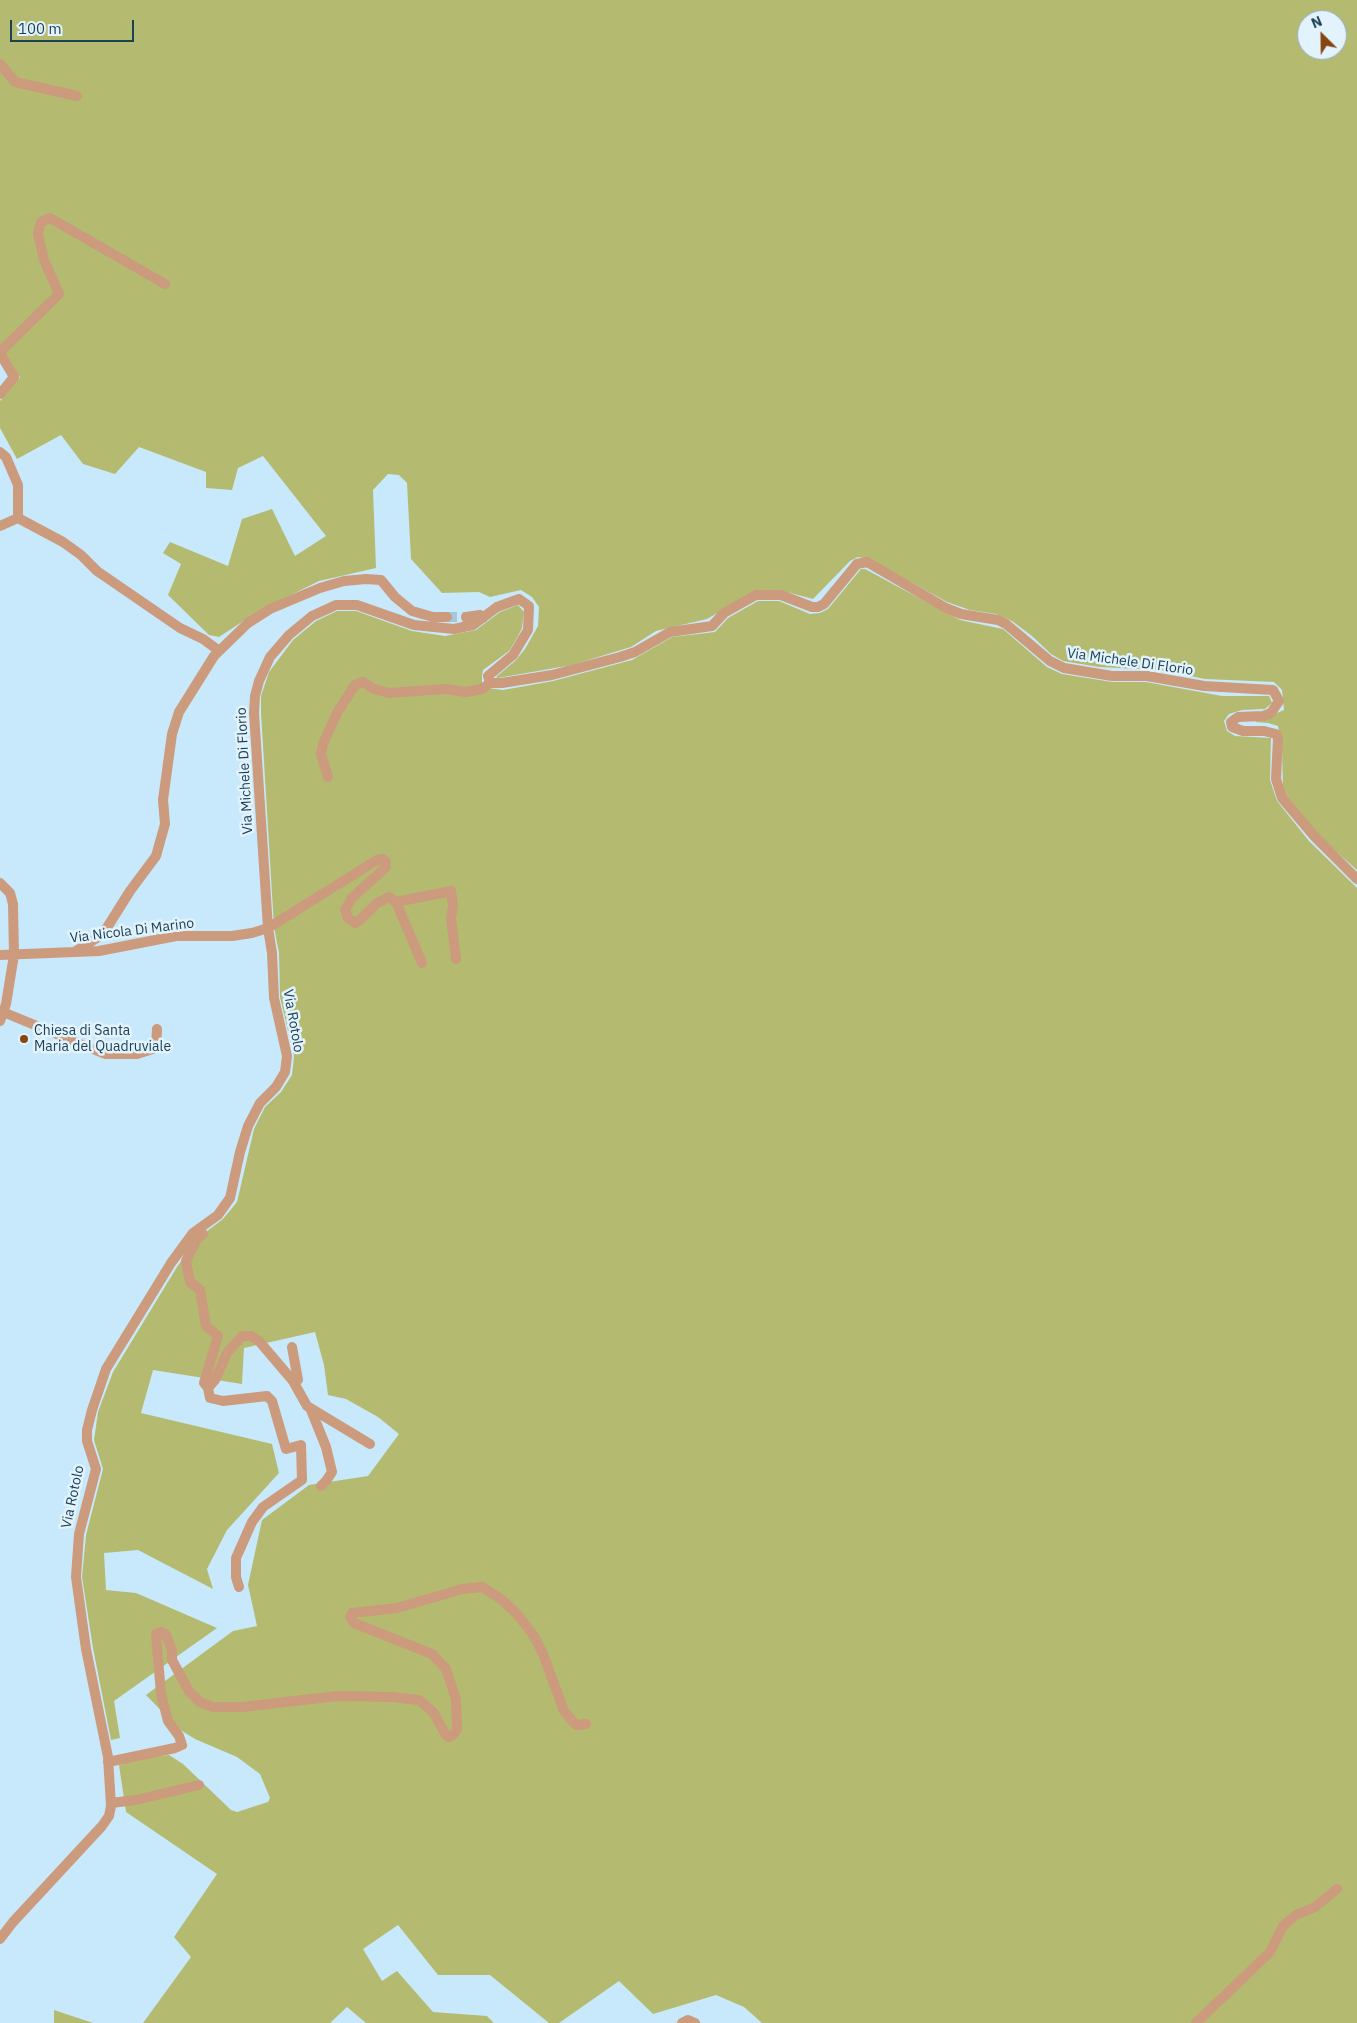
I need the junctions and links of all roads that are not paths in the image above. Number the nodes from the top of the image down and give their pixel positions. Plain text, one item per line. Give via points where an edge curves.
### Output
1 (0, 64) edge
2 (77, 96) dead end
3 (165, 284) dead end
4 (0, 352) edge
5 (0, 394) edge
6 (0, 452) edge
7 (18, 518) junction
8 (0, 526) edge
9 (447, 616) tunnel mouth
10 (466, 617) tunnel mouth
11 (483, 618) junction
12 (218, 650) junction
13 (490, 683) junction
14 (328, 777) dead end
15 (1357, 879) edge
16 (0, 884) edge
17 (396, 902) junction
18 (268, 928) junction
19 (73, 952) junction
20 (0, 955) edge
21 (14, 955) junction
22 (456, 959) dead end
23 (422, 963) dead end
24 (2, 1016) edge
25 (157, 1029) dead end
26 (212, 1219) junction
27 (292, 1347) dead end
28 (293, 1381) junction
29 (208, 1388) junction
30 (311, 1409) junction
31 (370, 1444) dead end
32 (320, 1486) dead end
33 (239, 1588) dead end
34 (586, 1724) dead end
35 (108, 1762) junction
36 (199, 1785) dead end
37 (111, 1803) junction
38 (1337, 1889) dead end
39 (0, 1939) edge
40 (682, 2023) edge
41 (695, 2023) edge
42 (1196, 2023) edge

1 - 2 street via 15,82
3 - 4 street via 50,218 41,222 38,234 44,260 59,294
4 - 5 street via 14,377
6 - 7 street via 18,485
7 - 8 street
7 - 12 street via 63,542 97,571
9 - 12 street via 433,617 412,611 381,580 344,581 270,609 248,623
10 - 11 street via 480,615
11 - 13 street, Via Michele Di Florio via 513,600 525,602 530,612 523,641 513,655 489,674
11 - 18 street, Via Michele Di Florio via 465,627 437,629 414,625 357,605 336,605 312,616 289,635 270,658 259,681 254,713
12 - 19 street via 179,712 172,734 163,800 165,824 156,856 103,934
13 - 14 street via 482,689 466,692 445,689 389,693 363,682 355,685 323,744 321,754
13 - 15 street, Via Michele Di Florio via 552,675 630,654 670,632 712,626 724,613 756,595 781,595 812,608 818,607 857,564 867,562 946,608 1006,624 1050,662 1064,668 1223,688 1274,690 1279,701 1272,713 1238,717 1231,722 1232,727 1276,734 1276,779 1282,798 1307,829
16 - 21 street via 10,893 13,904
17 - 18 street, Via Nicola Di Marino via 389,897 383,900 355,923 346,914 352,898 386,868 383,859 377,860
17 - 22 street via 452,891 451,918
17 - 23 street
18 - 19 street, Via Nicola Di Marino via 232,936 176,936 99,951
18 - 26 street, Via Rotolo via 274,998 287,1056 286,1072 260,1103 248,1126 230,1198
19 - 21 street, Via Nicola Di Marino
20 - 21 street, Via Nicola Di Marino
21 - 24 street
24 - 25 street via 105,1054 137,1054 156,1048
26 - 29 street via 211,1226 197,1239 186,1261 190,1282 200,1290 206,1326 218,1336 204,1383
26 - 35 street, Via Rotolo via 194,1233 106,1369 87,1430 96,1469 79,1534 76,1577
27 - 28 street via 298,1380
28 - 29 street via 259,1341 251,1336 242,1336 227,1353
28 - 30 street
29 - 33 street via 210,1398 224,1401 267,1396 272,1401 286,1449 301,1445 302,1480 263,1507 252,1522 236,1558
30 - 31 street
30 - 32 street via 332,1472
34 - 35 street via 576,1725 564,1711 534,1636 517,1614 482,1588 462,1589 397,1608 352,1613 350,1617 354,1623 432,1654 446,1669 456,1699 457,1729 453,1736 446,1735 433,1712 419,1700 338,1696 213,1707 200,1702 189,1690 172,1660 172,1650 162,1632 156,1634 161,1694 168,1721 182,1745
35 - 37 street, Via Rotolo
36 - 37 street
37 - 39 street, Via Rotolo via 109,1816 102,1826
38 - 42 street via 1283,1926 1270,1952
40 - 41 street via 688,2020

